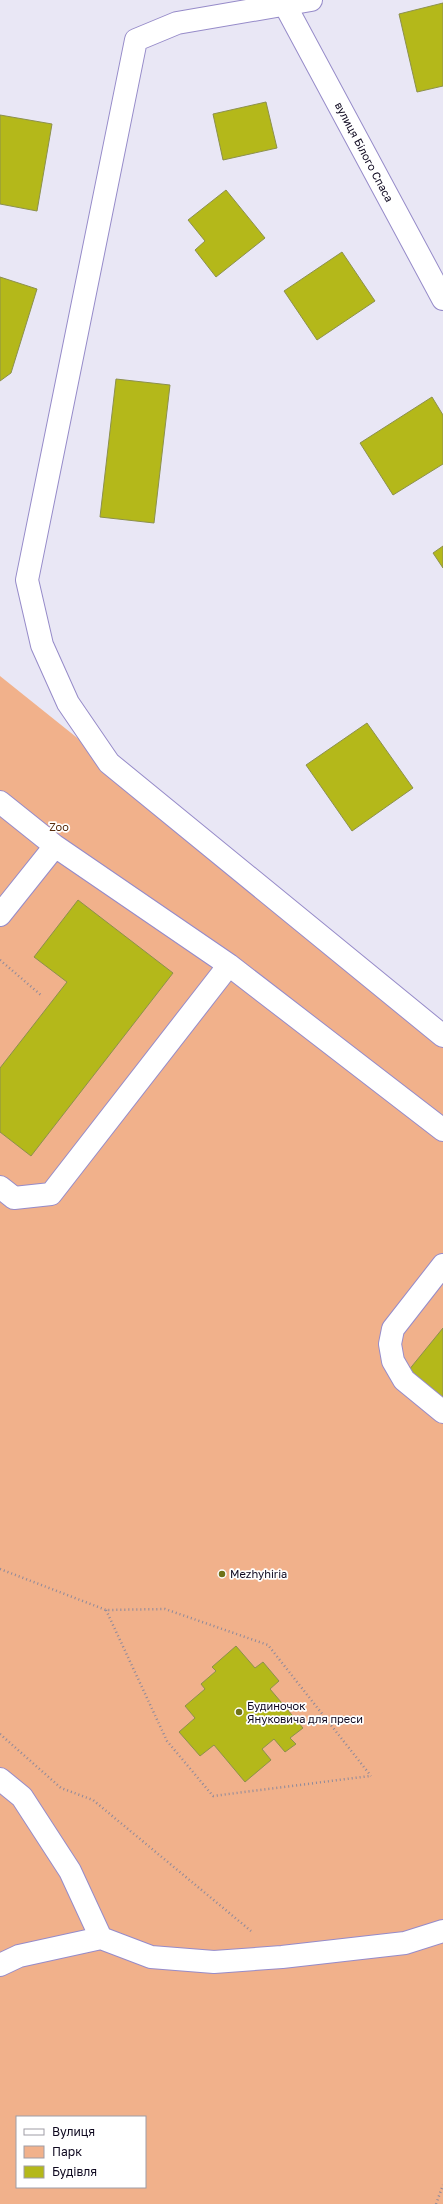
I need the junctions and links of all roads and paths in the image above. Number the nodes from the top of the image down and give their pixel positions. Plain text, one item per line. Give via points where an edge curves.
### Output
1 (311, 0) edge
2 (285, 5) junction
3 (443, 299) edge
4 (0, 802) edge
5 (56, 846) junction
6 (0, 915) edge
7 (0, 960) edge
8 (229, 965) junction
9 (42, 996) dead end
10 (443, 1036) edge
11 (443, 1130) edge
12 (0, 1187) edge
13 (443, 1265) edge
14 (443, 1412) edge
15 (0, 1569) edge
16 (106, 1610) junction
17 (0, 1734) edge
18 (0, 1779) edge
19 (443, 1931) edge
20 (101, 1938) junction
21 (282, 1958) junction
22 (0, 1964) edge
23 (443, 2185) edge
24 (436, 2204) edge

1 - 2 street
2 - 3 street, вулиця Білого Спаса
2 - 10 street via 178,23 136,40 27,580 42,645 68,704 109,763
4 - 5 street
5 - 6 street
5 - 8 street
7 - 9 path
8 - 11 street
8 - 12 street via 51,1194 14,1198
13 - 14 street via 394,1330 390,1344 393,1362 404,1380
15 - 16 path
16 - 16 path via 167,1742 213,1796 371,1776 268,1645 165,1609
17 - 21 path via 61,1788 93,1800
18 - 20 street via 22,1797 70,1871
19 - 21 street via 405,1942
20 - 21 street via 151,1957 214,1962
20 - 22 street via 19,1956
23 - 24 path

